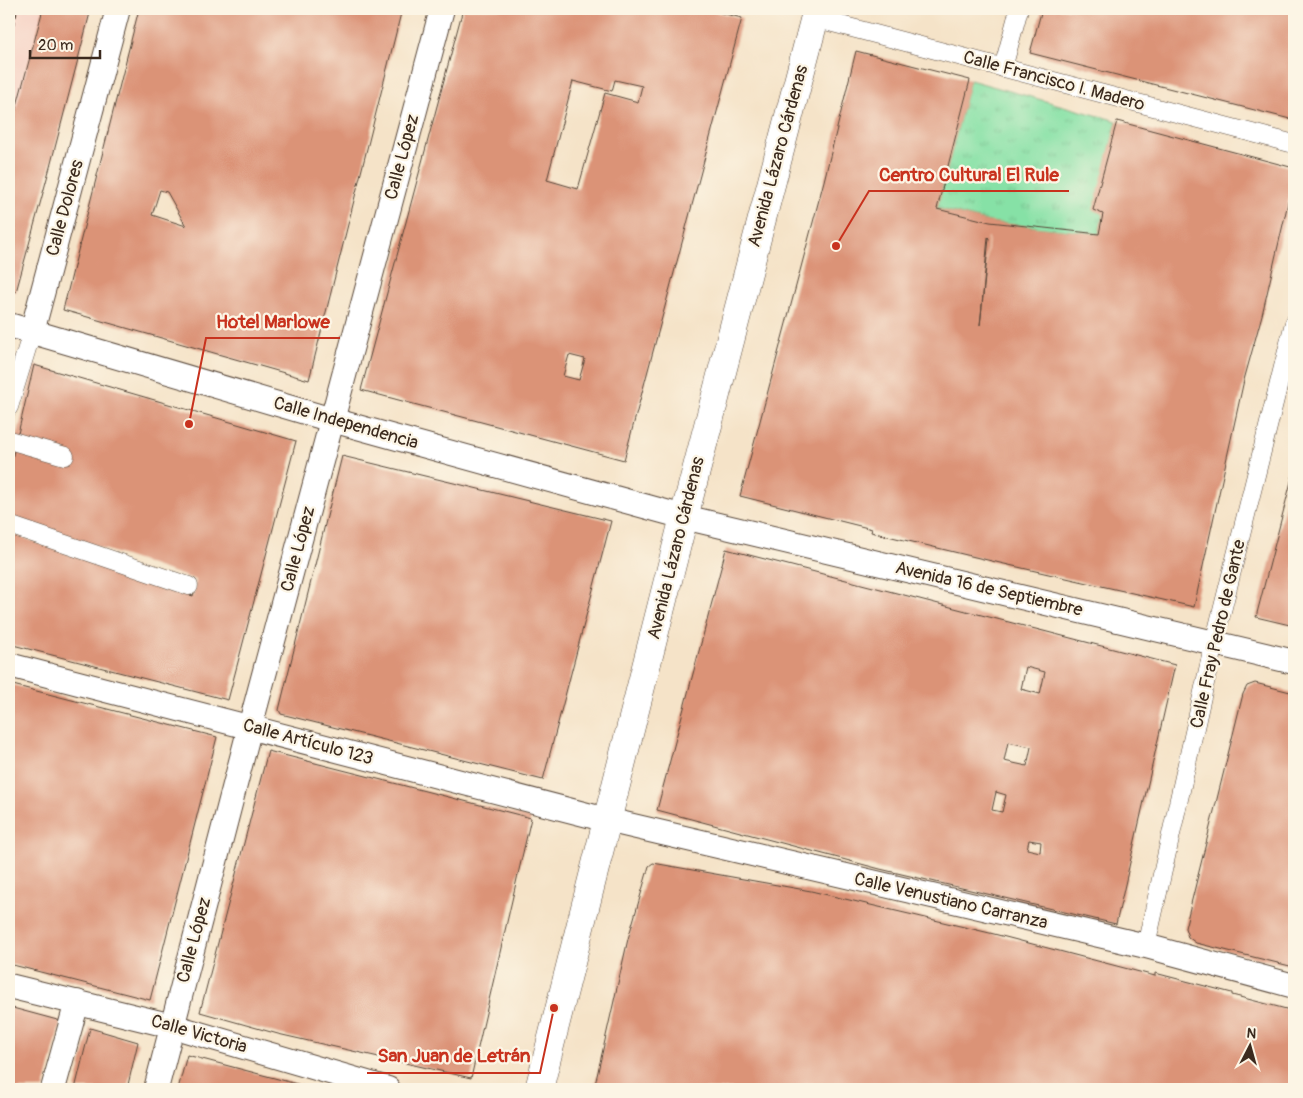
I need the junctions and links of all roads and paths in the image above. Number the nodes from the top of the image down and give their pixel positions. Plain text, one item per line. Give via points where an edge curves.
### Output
1 (17, 9) edge
2 (118, 9) edge
3 (442, 9) edge
4 (1018, 9) edge
5 (815, 14) edge
6 (9, 40) edge
7 (1003, 68) junction
8 (1294, 144) edge
9 (1294, 323) edge
10 (9, 325) edge
11 (32, 332) junction
12 (9, 407) edge
13 (332, 420) junction
14 (9, 440) edge
15 (65, 456) dead end
16 (684, 517) junction
17 (9, 525) edge
18 (189, 586) dead end
19 (1214, 643) junction
20 (1294, 662) edge
21 (9, 665) edge
22 (250, 727) junction
23 (608, 820) junction
24 (1146, 946) junction
25 (9, 986) edge
26 (1294, 986) edge
27 (77, 1002) junction
28 (172, 1026) junction
29 (53, 1089) edge
30 (156, 1089) edge
31 (388, 1089) edge
32 (539, 1089) edge

1 - 6 path
2 - 11 street, Calle Dolores
3 - 13 street, Calle López
4 - 7 street
5 - 7 street, Calle Francisco I. Madero
5 - 16 main road, Avenida Lázaro Cárdenas
7 - 8 street, Calle Francisco I. Madero
9 - 19 street, Calle Fray Pedro de Gante
10 - 11 street, Calle Independencia
11 - 12 street, Calle Dolores
11 - 13 street, Calle Independencia
13 - 16 street, Calle Independencia
13 - 22 street, Calle López
14 - 15 street
16 - 19 street, Avenida 16 de Septiembre
16 - 23 main road, Avenida Lázaro Cárdenas
17 - 18 street
19 - 20 street, Avenida 16 de Septiembre
19 - 24 street, Calle Fray Pedro de Gante
21 - 22 street, Calle Artículo 123
22 - 23 street, Calle Artículo 123
22 - 28 street, Calle López
23 - 24 street, Calle Venustiano Carranza
23 - 32 main road, Avenida Lázaro Cárdenas
24 - 26 street, Calle Venustiano Carranza
25 - 27 street, Calle Victoria
27 - 28 street, Calle Victoria
27 - 29 street
28 - 30 street, Calle López
28 - 31 street, Calle Victoria

